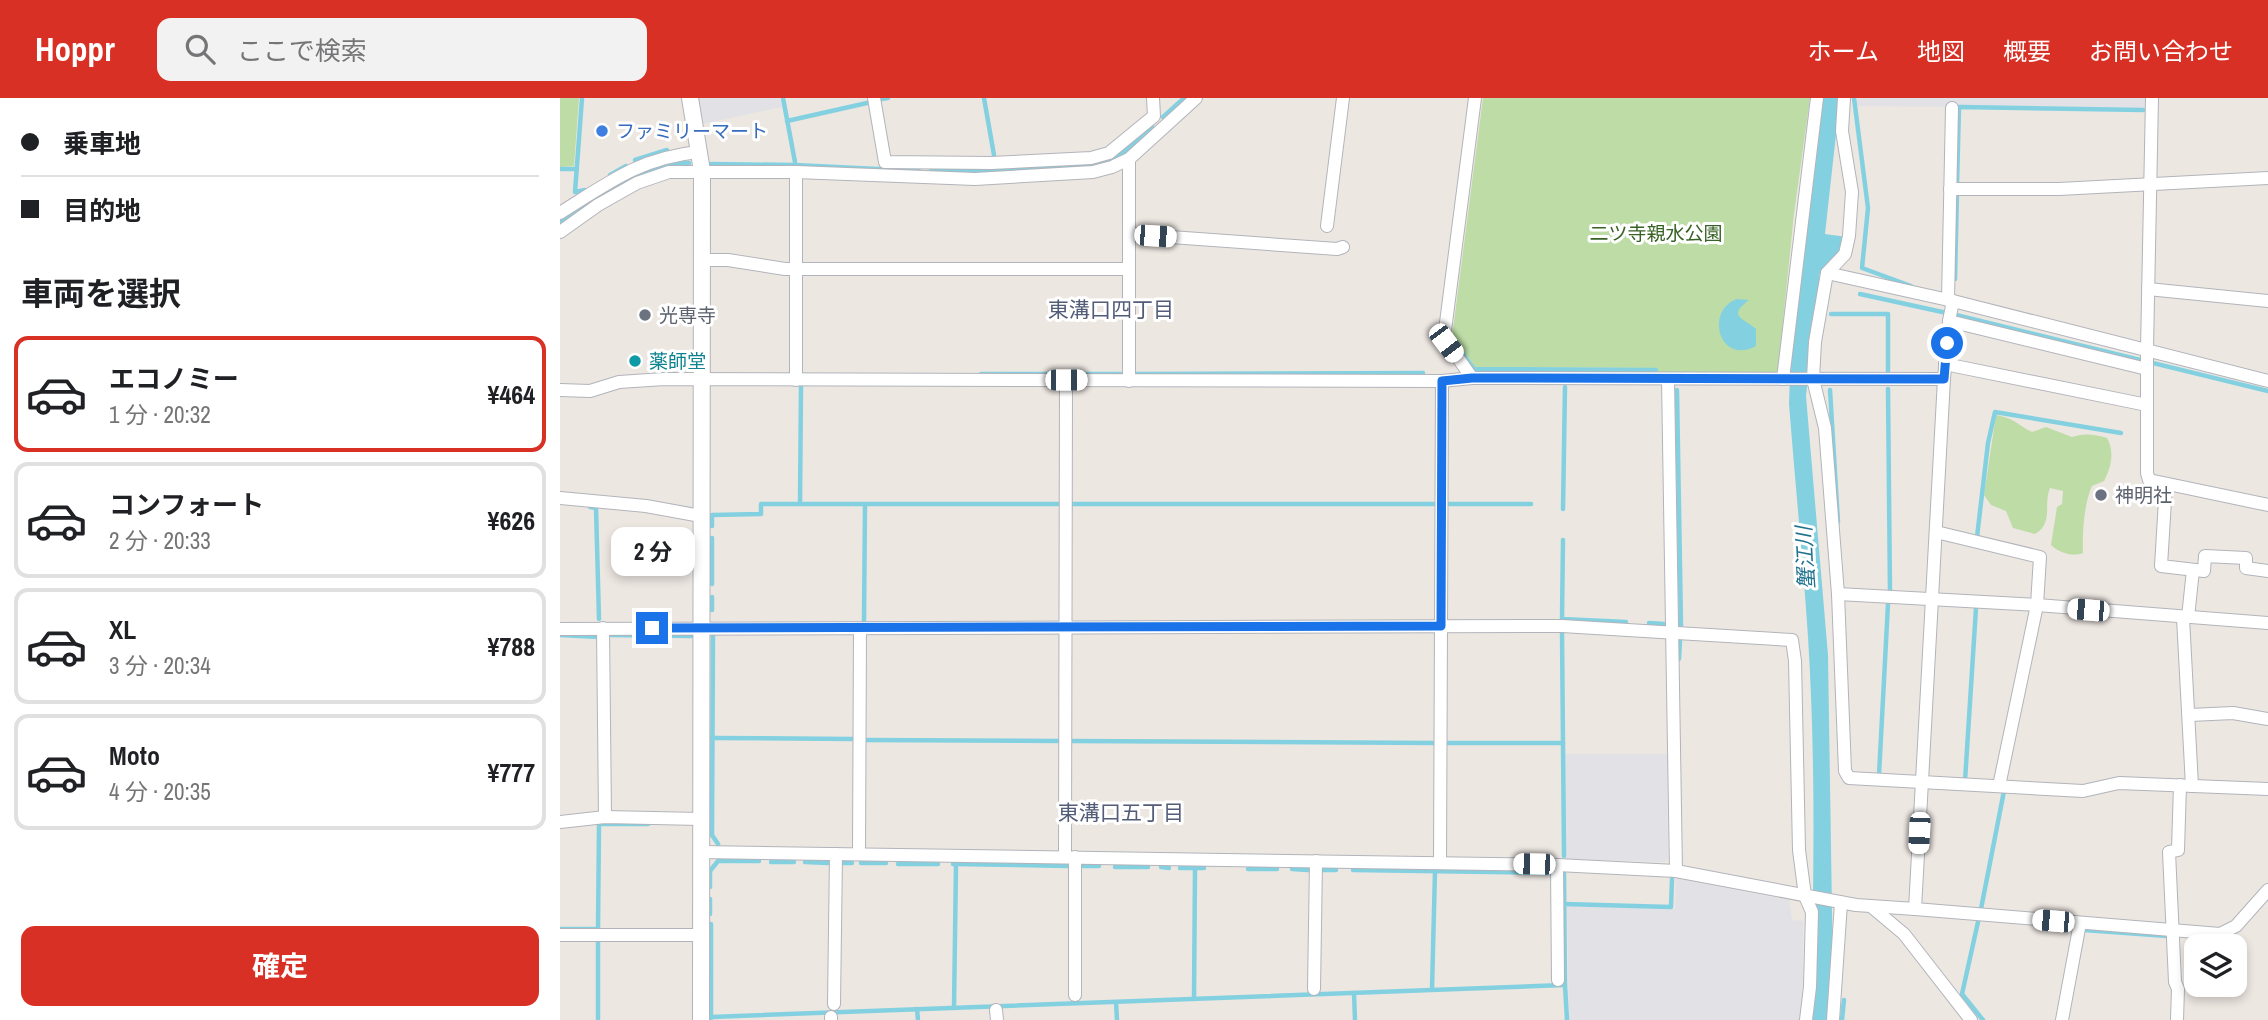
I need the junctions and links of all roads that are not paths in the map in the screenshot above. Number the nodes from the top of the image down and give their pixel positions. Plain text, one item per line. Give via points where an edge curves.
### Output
1 (690, 98) edge
2 (874, 98) edge
3 (1153, 98) edge
4 (1196, 98) edge
5 (1343, 98) edge
6 (1475, 98) edge
7 (1817, 98) edge
8 (1844, 98) edge
9 (2152, 98) edge
10 (1952, 107) dead end
11 (698, 152) junction
12 (1129, 159) junction
13 (702, 171) junction
14 (796, 173) junction
15 (2268, 178) edge
16 (2150, 184) junction
17 (1950, 189) junction
18 (560, 213) edge
19 (1327, 226) dead end
20 (560, 232) edge
21 (1129, 234) junction
22 (1343, 247) dead end
23 (702, 260) junction
24 (796, 269) junction
25 (1129, 269) junction
26 (1827, 273) junction
27 (2148, 289) junction
28 (2268, 300) edge
29 (1950, 310) junction
30 (2147, 360) junction
31 (1945, 364) junction
32 (1472, 378) junction
33 (701, 379) junction
34 (1668, 379) junction
35 (1783, 379) junction
36 (1813, 379) junction
37 (1944, 379) junction
38 (796, 380) junction
39 (1066, 380) junction
40 (1129, 381) junction
41 (1442, 381) junction
42 (2268, 381) edge
43 (560, 390) edge
44 (2147, 405) junction
45 (2166, 484) junction
46 (560, 498) edge
47 (2268, 505) edge
48 (701, 516) junction
49 (1936, 531) junction
50 (2193, 570) junction
51 (2268, 571) edge
52 (1838, 594) junction
53 (1933, 599) junction
54 (2037, 605) junction
55 (2186, 617) junction
56 (2268, 623) edge
57 (1441, 626) junction
58 (603, 628) junction
59 (701, 628) junction
60 (1065, 628) junction
61 (560, 629) edge
62 (859, 629) junction
63 (1672, 633) junction
64 (2190, 715) junction
65 (2268, 719) edge
66 (1922, 782) junction
67 (2000, 786) junction
68 (2186, 786) junction
69 (2268, 789) edge
70 (604, 817) junction
71 (701, 819) junction
72 (560, 822) edge
73 (701, 852) junction
74 (836, 854) junction
75 (859, 854) junction
76 (1070, 857) junction
77 (1316, 861) junction
78 (1440, 863) junction
79 (1557, 865) junction
80 (1676, 871) junction
81 (2268, 890) edge
82 (1808, 897) junction
83 (1838, 902) junction
84 (1873, 908) junction
85 (1915, 909) junction
86 (2080, 923) junction
87 (2173, 931) junction
88 (560, 935) edge
89 (701, 935) junction
90 (1558, 980) dead end
91 (1314, 989) dead end
92 (1075, 995) dead end
93 (832, 1014) edge
94 (1966, 1018) edge
95 (701, 1020) edge
96 (1806, 1020) edge
97 (1833, 1020) edge
98 (2062, 1020) edge
99 (2177, 1020) edge

1 - 11 street
2 - 3 street via 885,162 991,163 1109,153 1154,116
4 - 12 street
5 - 19 street
6 - 32 street via 1444,338
7 - 35 street
8 - 26 street via 1842,131 1852,192 1849,236 1845,254
9 - 16 street
10 - 17 street
11 - 13 street
11 - 18 street via 670,155 629,170
12 - 14 street via 1093,172 975,179
12 - 21 street
13 - 14 street
13 - 20 street via 669,172 637,183
13 - 23 street
14 - 24 street
15 - 16 street
16 - 17 street
16 - 27 street
17 - 29 street
21 - 22 street
21 - 25 street
23 - 24 street
23 - 33 street
24 - 25 street
24 - 38 street
25 - 40 street
26 - 29 street
26 - 36 street
27 - 28 street
27 - 30 street
29 - 30 street
29 - 30 street
29 - 31 street
30 - 42 street
30 - 44 street
31 - 37 street
31 - 44 street
32 - 34 street
32 - 41 street
33 - 38 street
33 - 43 street
33 - 48 street
34 - 35 street
34 - 63 street
35 - 36 street
36 - 37 street
36 - 52 street via 1825,428
37 - 49 street
38 - 39 street
39 - 40 street
39 - 60 street
40 - 41 street
41 - 57 street
44 - 45 street via 2147,473 2149,480
45 - 47 street
45 - 50 street via 2161,566
46 - 48 street
48 - 59 street
49 - 53 street
49 - 54 street via 2040,557
50 - 51 street via 2204,571 2205,555 2246,558 2246,569
50 - 55 street
52 - 53 street
52 - 66 street via 1845,771 1849,778
53 - 54 street
53 - 66 street
54 - 55 street
54 - 67 street
55 - 56 street
55 - 64 street
57 - 60 street
57 - 63 street via 1562,626
57 - 78 street
58 - 59 street
58 - 61 street
58 - 70 street
59 - 62 street
59 - 71 street
60 - 62 street
60 - 76 street
62 - 75 street
63 - 80 street
63 - 82 street via 1792,640 1799,850
64 - 65 street via 2233,713
64 - 68 street
66 - 67 street
66 - 85 street
67 - 68 street via 2083,791 2119,783
68 - 69 street
68 - 87 street via 2178,850 2169,852
70 - 71 street
70 - 72 street
71 - 73 street
73 - 74 street
73 - 89 street
74 - 75 street
74 - 93 street
75 - 76 street
76 - 77 street
76 - 92 street
77 - 78 street
77 - 91 street
78 - 79 street
79 - 80 street
79 - 90 street
80 - 82 street
81 - 87 street via 2236,926 2220,934
82 - 83 street
82 - 96 street via 1812,912
83 - 84 street
83 - 97 street
84 - 85 street
84 - 94 street via 1904,934
85 - 86 street
86 - 87 street
86 - 98 street
87 - 99 street
88 - 89 street
89 - 95 street

